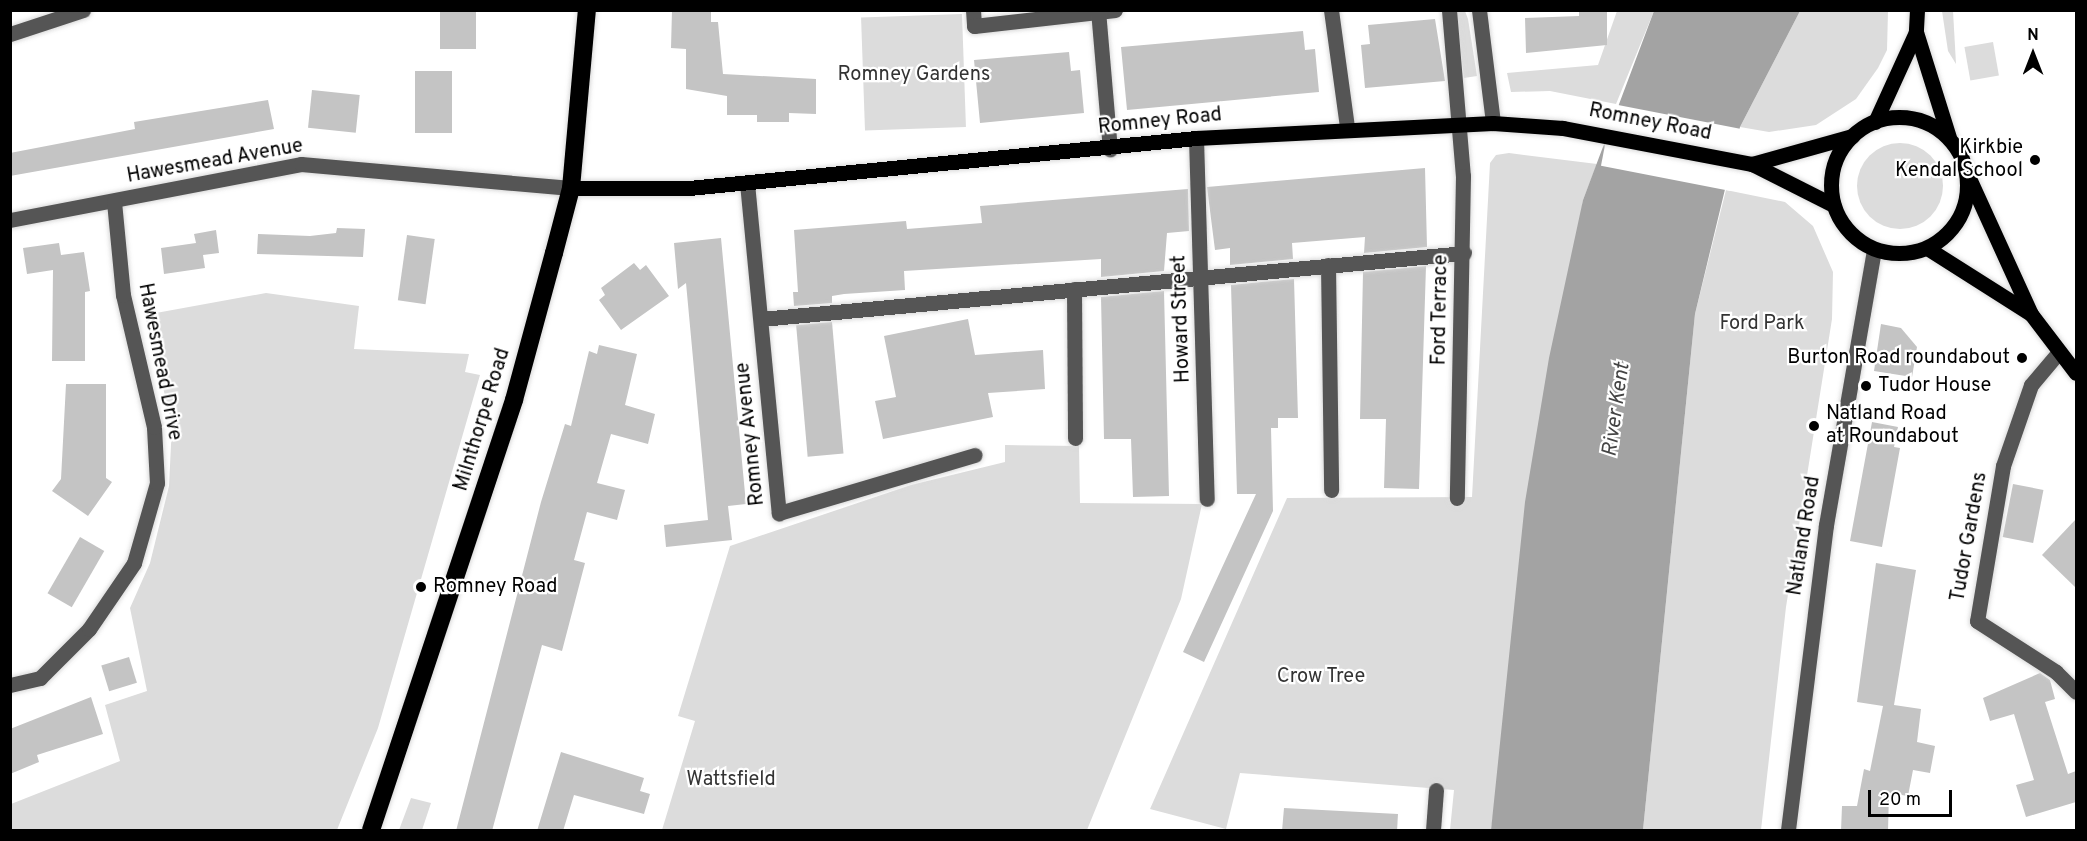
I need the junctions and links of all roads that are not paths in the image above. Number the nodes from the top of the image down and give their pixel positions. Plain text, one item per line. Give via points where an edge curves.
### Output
1 (83, 10) edge
2 (587, 10) edge
3 (973, 10) edge
4 (1115, 10) edge
5 (1331, 10) edge
6 (1449, 10) edge
7 (1479, 10) edge
8 (1917, 10) edge
9 (1098, 11) edge
10 (1916, 32) junction
11 (10, 34) edge
12 (1875, 122) junction
13 (1461, 123) junction
14 (1493, 123) junction
15 (1347, 128) junction
16 (1852, 136) junction
17 (1196, 138) junction
18 (1950, 139) junction
19 (1110, 148) junction
20 (1752, 164) junction
21 (1965, 166) junction
22 (747, 183) junction
23 (571, 188) junction
24 (114, 201) junction
25 (1833, 205) junction
26 (10, 220) edge
27 (1927, 248) junction
28 (1874, 249) junction
29 (1464, 254) junction
30 (1328, 265) junction
31 (1203, 274) junction
32 (1074, 289) junction
33 (2031, 314) junction
34 (761, 319) junction
35 (2058, 353) junction
36 (2076, 373) edge
37 (1075, 438) dead end
38 (975, 455) dead end
39 (1331, 490) dead end
40 (1457, 498) dead end
41 (1207, 499) dead end
42 (10, 685) edge
43 (2076, 692) edge
44 (1436, 790) dead end
45 (371, 831) edge
46 (1433, 831) edge
47 (1788, 831) edge

1 - 11 street
2 - 23 highway, Milnthorpe Road
3 - 9 street via 974,26
4 - 9 street
5 - 15 street
6 - 13 street, Ford Terrace
7 - 14 street
8 - 10 main road
9 - 19 street
10 - 12 main road
10 - 18 main road
12 - 16 main road
12 - 18 main road via 1915,119
13 - 14 main road, Romney Road
13 - 15 main road, Romney Road
13 - 29 street, Ford Terrace
14 - 20 main road, Romney Road via 1563,128
15 - 17 main road, Romney Road
16 - 20 main road, Romney Road via 1794,156
16 - 25 main road via 1833,168
17 - 19 main road, Romney Road
17 - 31 street, Howard Street
18 - 21 main road
19 - 22 main road, Romney Road
20 - 25 main road, Romney Road
21 - 27 main road via 1965,205 1957,223
21 - 33 main road
22 - 23 main road, Romney Road
22 - 34 street, Romney Avenue
23 - 24 street, Hawesmead Avenue via 301,164
23 - 45 highway, Milnthorpe Road via 516,394
24 - 26 street, Hawesmead Avenue
24 - 42 street, Hawesmead Drive via 123,295 154,427 157,483 134,563 89,629 40,678
25 - 28 main road via 1856,239
27 - 28 main road via 1892,254
27 - 33 main road
28 - 47 street, Natland Road via 1825,537
29 - 30 street
29 - 40 street, Ford Terrace
30 - 31 street
30 - 39 street
31 - 32 street
31 - 41 street, Howard Street
32 - 34 street
32 - 37 street
33 - 35 main road
34 - 38 street, Romney Avenue via 779,513
35 - 36 main road
35 - 43 street, Tudor Gardens via 2031,385 2003,466 1977,621 2056,672
44 - 46 street

